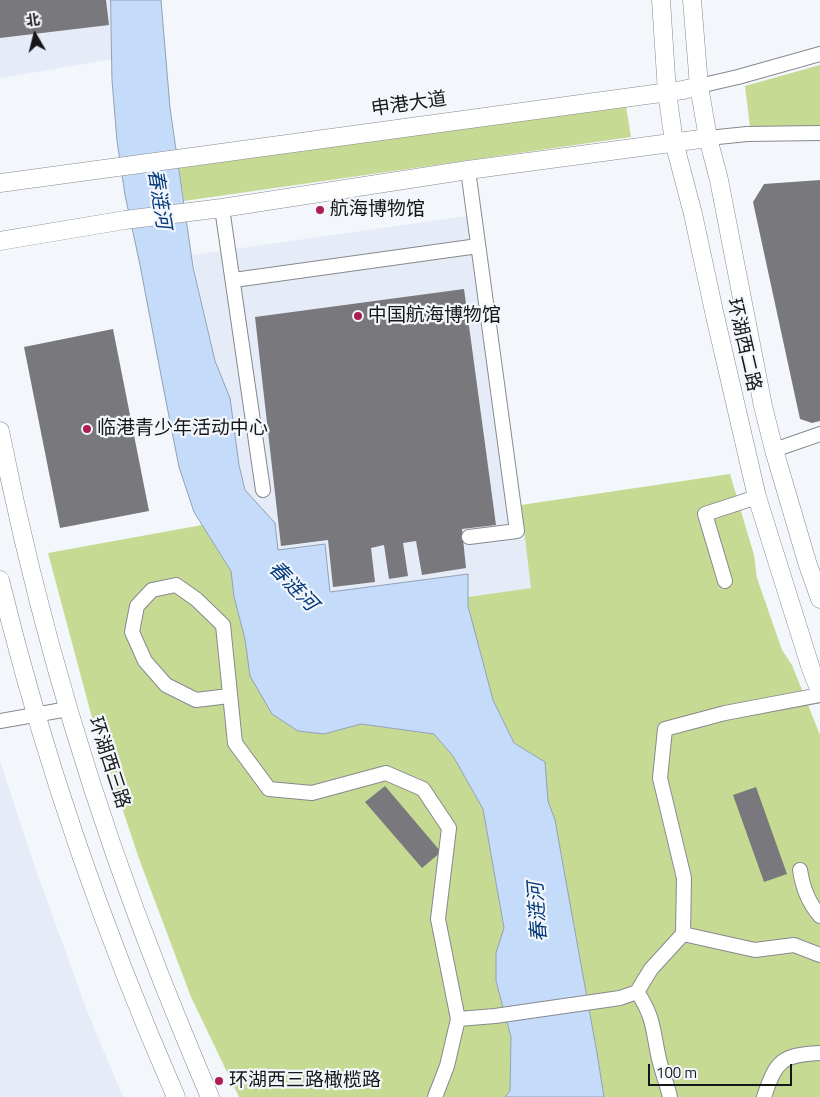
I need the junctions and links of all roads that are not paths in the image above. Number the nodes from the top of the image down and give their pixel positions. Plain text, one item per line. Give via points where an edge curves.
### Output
1 (661, 0) edge
2 (692, 0) edge
3 (820, 54) edge
4 (699, 86) junction
5 (667, 92) junction
6 (820, 133) edge
7 (708, 138) junction
8 (674, 142) junction
9 (468, 170) junction
10 (0, 183) edge
11 (222, 208) junction
12 (0, 241) edge
13 (478, 246) junction
14 (234, 280) junction
15 (0, 431) edge
16 (820, 434) edge
17 (774, 450) junction
18 (263, 490) dead end
19 (757, 497) junction
20 (469, 537) dead end
21 (0, 580) edge
22 (725, 581) dead end
23 (820, 599) edge
24 (816, 667) edge
25 (820, 691) edge
26 (820, 695) edge
27 (229, 696) junction
28 (68, 709) junction
29 (35, 714) junction
30 (0, 721) edge
31 (800, 870) dead end
32 (820, 916) edge
33 (683, 934) junction
34 (820, 955) edge
35 (637, 992) junction
36 (458, 1019) junction
37 (820, 1053) edge
38 (176, 1097) edge
39 (210, 1097) edge
40 (435, 1097) edge
41 (670, 1097) edge
42 (764, 1097) edge

1 - 5 main road, 环湖西二路
2 - 4 main road, 环湖西二路
3 - 4 street, 申港大道
4 - 5 main road, 申港大道
4 - 7 main road, 环湖西二路
5 - 8 main road, 环湖西二路
5 - 10 main road, 申港大道
6 - 7 street
7 - 8 main road
7 - 17 main road, 环湖西二路
8 - 9 main road
8 - 19 main road, 环湖西二路
9 - 11 main road
9 - 13 street
11 - 12 main road via 124,220
11 - 14 street
13 - 14 street
13 - 20 street via 517,531
14 - 18 street
15 - 28 main road, 环湖西三路 via 42,618
16 - 17 street
17 - 23 main road, 环湖西二路
19 - 22 street via 705,514
19 - 24 main road, 环湖西二路
21 - 29 main road
24 - 25 main road, 环湖西二路
26 - 33 street via 665,729 660,778 684,878
27 - 27 street via 223,625 196,598 176,585 152,590 137,606 132,632 145,661 166,685 196,700
27 - 36 street via 235,743 269,789 312,793 386,774 423,789 449,828 438,920
28 - 29 street
28 - 39 main road, 环湖西三路 via 134,910
29 - 30 street
29 - 38 main road via 114,944
31 - 32 street via 812,907
33 - 34 street via 755,950 794,944
33 - 35 street via 651,969
35 - 36 street via 620,998
35 - 41 street via 647,1006 655,1029
36 - 40 street via 447,1066
37 - 42 street via 788,1057 776,1067

